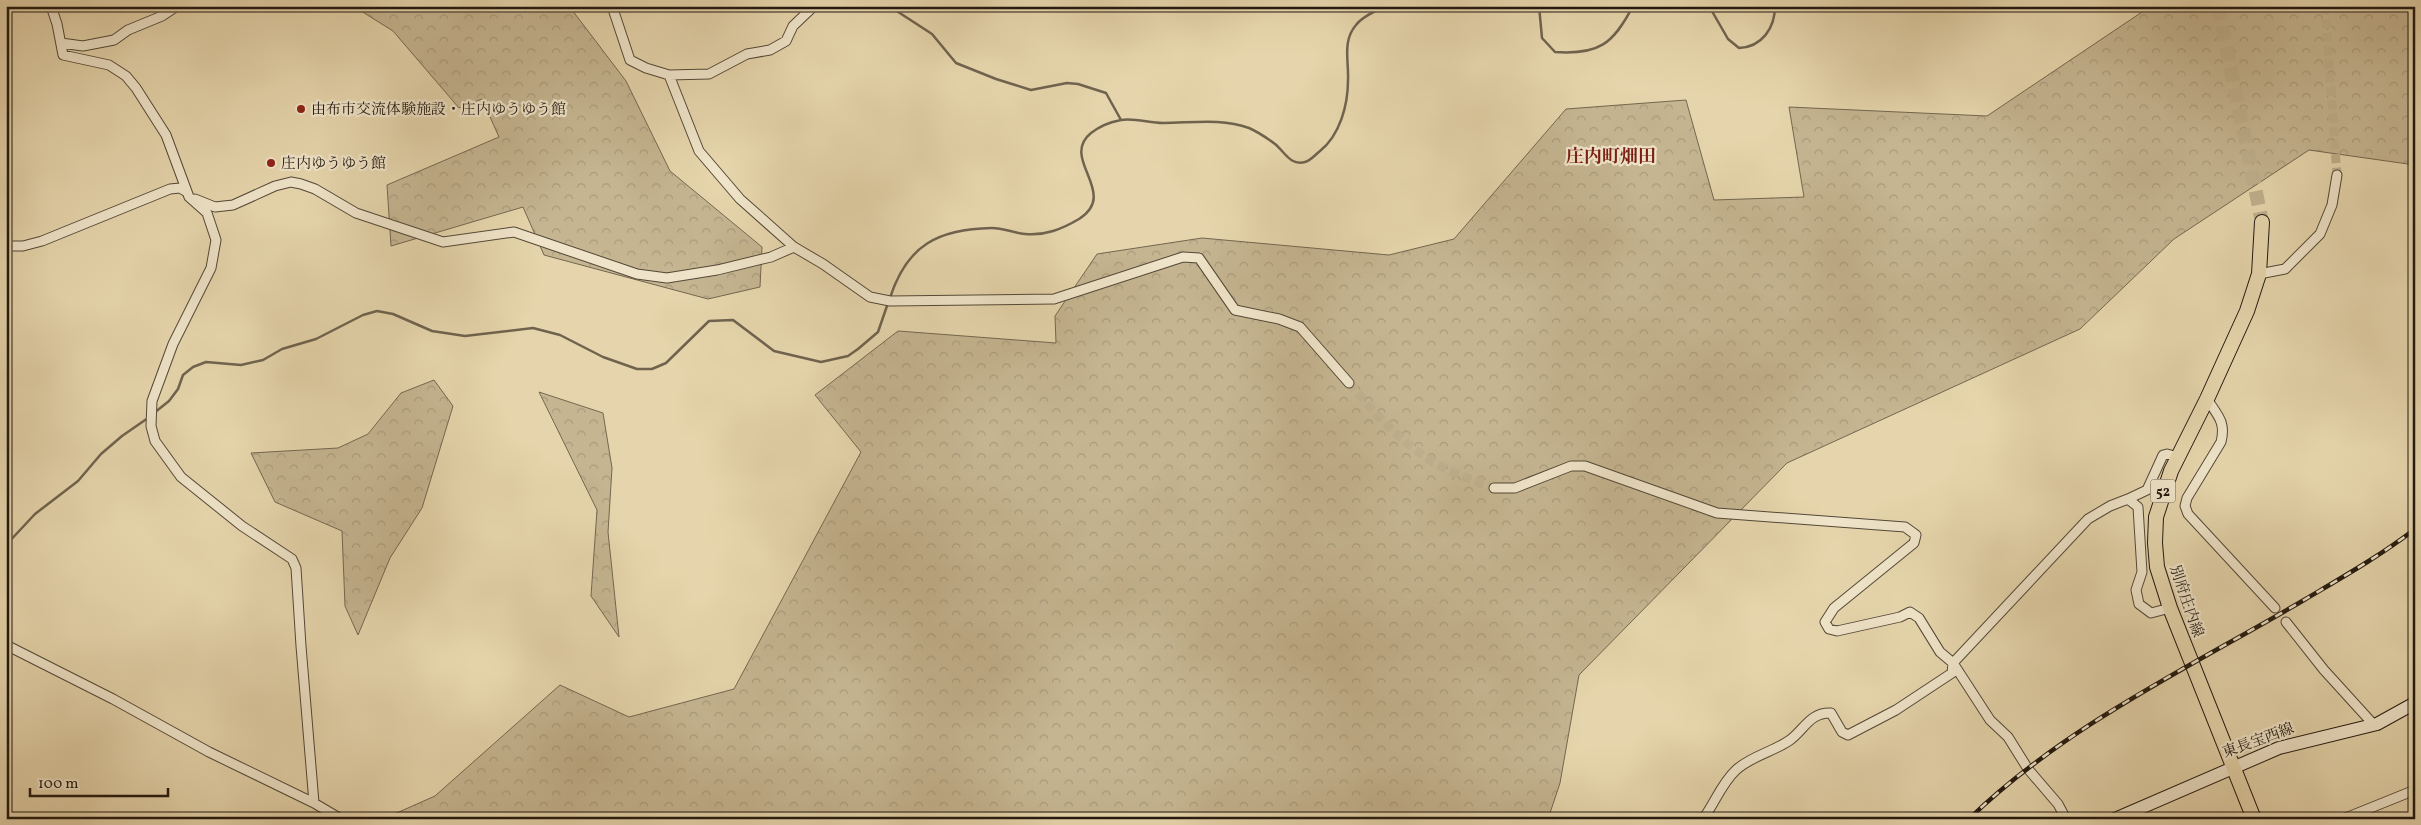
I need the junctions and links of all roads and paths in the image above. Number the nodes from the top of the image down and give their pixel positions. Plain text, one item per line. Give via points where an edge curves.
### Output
1 (51, 6) edge
2 (176, 6) edge
3 (612, 6) edge
4 (814, 6) edge
5 (61, 43) junction
6 (669, 75) junction
7 (2337, 175) tunnel mouth
8 (188, 194) junction
9 (2262, 222) tunnel mouth
10 (6, 246) edge
11 (794, 247) junction
12 (2259, 274) junction
13 (1349, 383) tunnel mouth
14 (2207, 399) junction
15 (2178, 457) junction
16 (1494, 488) tunnel mouth
17 (2128, 499) junction
18 (2170, 608) junction
19 (2275, 608) dead end
20 (2286, 622) dead end
21 (6, 645) edge
22 (1953, 663) junction
23 (2415, 703) edge
24 (2374, 725) junction
25 (2233, 766) junction
26 (2415, 790) edge
27 (314, 803) junction
28 (341, 819) edge
29 (1703, 819) edge
30 (2066, 819) edge
31 (2115, 819) edge
32 (2254, 819) edge
33 (2343, 819) edge

1 - 5 street
2 - 5 street via 114,40 84,46
3 - 6 street via 630,60
4 - 6 street via 792,26 786,41 770,50 747,54 709,74
5 - 8 street via 63,55 110,65 126,76 166,135
6 - 11 street via 700,151 712,168 740,199
7 - 12 street via 2332,205 2320,234 2285,269
8 - 10 street via 180,188 170,189 42,241
8 - 11 street via 215,207 233,205 291,182 315,189 356,213 443,242 514,232 637,274 667,278 771,257
8 - 27 street via 207,213 216,240 211,268 173,344 152,401 150,426 161,452 181,477 242,526 292,559 296,568
9 - 12 main road, 別府庄内線 / 52
11 - 13 street via 870,297 890,301 1054,299 1183,257 1199,258 1235,310 1300,327
12 - 14 main road, 別府庄内線 / 52 via 2247,311
14 - 15 main road, 別府庄内線 / 52
14 - 19 street via 2224,424 2221,442 2185,506 2188,514
15 - 17 street via 2163,455 2147,490
15 - 18 main road, 別府庄内線 / 52 via 2156,517 2157,567
16 - 22 street via 1515,488 1571,466 1585,466 1717,513 1905,527 1916,535 1914,543 1834,608 1826,622 1837,632 1910,612 1919,618 1940,652
17 - 18 street via 2138,507 2139,513 2142,572 2136,597 2139,604 2151,613
17 - 22 street via 2088,519
18 - 25 main road, 別府庄内線 / 52
20 - 24 street
21 - 27 street via 209,752
22 - 29 street via 1952,674 1896,710 1848,735 1842,732 1830,712 1815,716 1791,740 1736,770 1722,786
22 - 30 street via 1990,720 2008,737
23 - 24 main road, 東長宝西線
24 - 25 main road, 東長宝西線 via 2291,744
25 - 31 main road, 東長宝西線
25 - 32 main road, 別府庄内線 / 52
26 - 33 street
27 - 28 street

